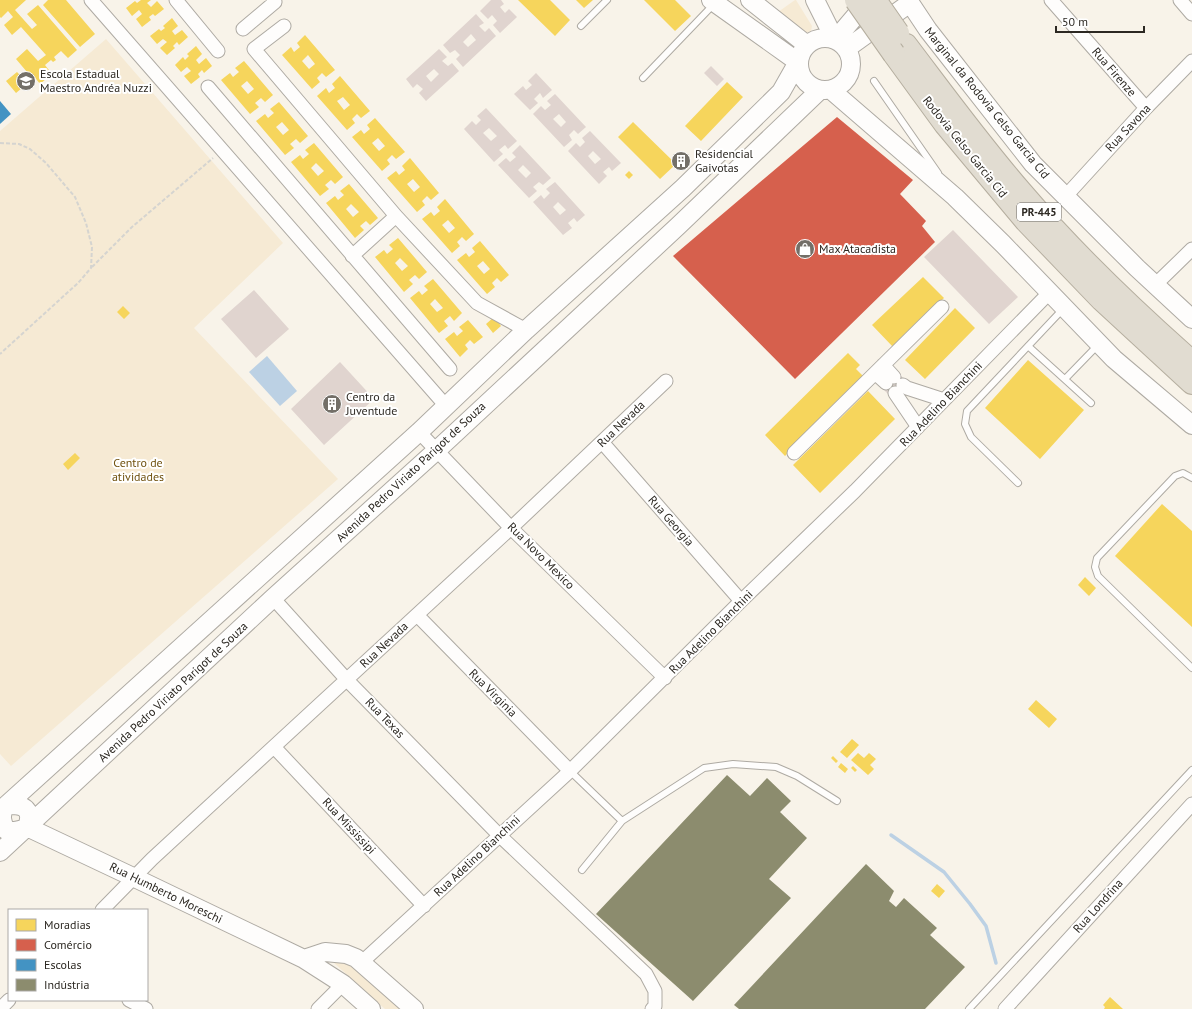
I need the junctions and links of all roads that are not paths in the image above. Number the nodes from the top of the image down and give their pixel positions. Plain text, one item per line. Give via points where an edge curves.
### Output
1 (91, 0) edge
2 (176, 0) edge
3 (273, 0) edge
4 (607, 0) edge
5 (750, 0) edge
6 (815, 0) edge
7 (856, 0) edge
8 (869, 0) edge
9 (875, 0) edge
10 (1051, 0) edge
11 (1180, 0) edge
12 (713, 2) edge
13 (909, 2) edge
14 (1192, 14) edge
15 (284, 26) dead end
16 (581, 26) dead end
17 (243, 29) dead end
18 (840, 44) junction
19 (807, 45) junction
20 (900, 50) junction
21 (218, 51) dead end
22 (1192, 61) edge
23 (798, 62) junction
24 (643, 78) dead end
25 (874, 81) dead end
26 (208, 87) dead end
27 (825, 90) junction
28 (1146, 108) junction
29 (682, 188) junction
30 (955, 197) junction
31 (1065, 197) junction
32 (396, 216) junction
33 (678, 226) junction
34 (1192, 249) edge
35 (352, 256) junction
36 (1155, 285) junction
37 (1050, 292) junction
38 (942, 307) dead end
39 (1065, 308) junction
40 (1192, 319) edge
41 (526, 330) junction
42 (1099, 344) junction
43 (1028, 346) junction
44 (1192, 362) edge
45 (450, 369) dead end
46 (879, 369) junction
47 (1066, 379) junction
48 (666, 381) dead end
49 (1192, 383) edge
50 (895, 385) junction
51 (944, 400) junction
52 (1091, 403) dead end
53 (446, 406) junction
54 (1192, 425) edge
55 (918, 427) junction
56 (419, 432) junction
57 (602, 442) junction
58 (437, 450) junction
59 (794, 453) dead end
60 (1192, 478) edge
61 (1018, 483) dead end
62 (511, 528) junction
63 (273, 598) junction
64 (742, 601) junction
65 (416, 615) junction
66 (1192, 668) edge
67 (665, 678) junction
68 (347, 680) junction
69 (274, 747) junction
70 (1192, 770) edge
71 (570, 771) junction
72 (837, 801) dead end
73 (1192, 804) edge
74 (1, 807) edge
75 (622, 821) junction
76 (27, 828) junction
77 (499, 835) junction
78 (0, 852) edge
79 (582, 870) dead end
80 (135, 878) junction
81 (424, 906) junction
82 (103, 909) edge
83 (304, 959) junction
84 (362, 962) junction
85 (343, 984) junction
86 (8, 1001) edge
87 (131, 1001) edge
88 (0, 1009) edge
89 (146, 1009) edge
90 (318, 1009) edge
91 (371, 1009) edge
92 (414, 1009) edge
93 (652, 1009) edge
94 (969, 1009) edge
95 (1005, 1009) edge

1 - 53 street
2 - 21 street
3 - 17 street via 275,2
4 - 16 lane
5 - 19 street
6 - 18 street
7 - 20 highway, Rodovia Celso Garcia Cid / PR-445, bridge
8 - 18 street
9 - 20 highway, Rodovia Celso Garcia Cid, bridge
10 - 28 street, Rua Firenze
11 - 14 street
12 - 23 street
12 - 24 lane
13 - 18 street
13 - 31 street, Marginal da Rodovia Celso Garcia Cid via 1033,164
15 - 32 street via 254,49
18 - 19 street via 829,38 817,39
18 - 27 street via 851,59 850,71 841,85
19 - 23 street via 802,50
20 - 44 highway, Rodovia Celso Garcia Cid / PR-445 via 1068,245
20 - 49 highway, Rodovia Celso Garcia Cid / PR-445 via 945,124 1026,221 1102,300
22 - 28 street, Rua Savona
23 - 27 street via 800,75 804,80 814,88
23 - 29 street, Avenida Pedro Viriato Parigot de Souza via 781,92
25 - 30 lane
26 - 35 street
27 - 30 street
27 - 33 street, Avenida Pedro Viriato Parigot de Souza
28 - 31 street, Rua Savona
29 - 33 street via 669,217
29 - 41 street, Avenida Pedro Viriato Parigot de Souza
30 - 37 street
31 - 36 street, Marginal da Rodovia Celso Garcia Cid
32 - 35 street
32 - 41 street via 477,303
33 - 58 street, Avenida Pedro Viriato Parigot de Souza
34 - 36 street
35 - 45 street
36 - 40 street, Marginal da Rodovia Celso Garcia Cid
37 - 39 street
37 - 51 street, Rua Adelino Bianchini
38 - 46 street
39 - 42 street
39 - 43 lane
41 - 53 street, Avenida Pedro Viriato Parigot de Souza
42 - 47 lane
42 - 54 street
43 - 47 lane
43 - 61 lane via 967,411 965,424 971,437
46 - 50 street
46 - 59 street
47 - 52 lane
48 - 57 street, Rua Nevada
50 - 51 street
50 - 55 street
51 - 55 street, Rua Adelino Bianchini
53 - 56 street, Avenida Pedro Viriato Parigot de Souza
55 - 64 street, Rua Adelino Bianchini
56 - 58 street, Rua Novo Mexico
56 - 74 street, Avenida Pedro Viriato Parigot de Souza
57 - 62 street, Rua Nevada
57 - 64 street, Rua Georgia
58 - 62 street, Rua Novo Mexico
58 - 63 street, Avenida Pedro Viriato Parigot de Souza
60 - 66 lane via 1183,473 1175,476 1097,558 1095,567 1098,576
62 - 65 street, Rua Nevada
62 - 67 street, Rua Novo Mexico
63 - 68 street, Rua Texas
63 - 76 street, Avenida Pedro Viriato Parigot de Souza
64 - 67 street, Rua Adelino Bianchini
65 - 68 street, Rua Nevada
65 - 71 street, Rua Virginia
67 - 71 street, Rua Adelino Bianchini
68 - 69 street, Rua Nevada
68 - 77 street, Rua Texas
69 - 80 street, Rua Nevada via 152,859
69 - 81 street, Rua Mississipi
70 - 94 lane
71 - 75 lane
71 - 77 street, Rua Adelino Bianchini
72 - 75 lane via 797,776 776,767 733,764 704,768
73 - 95 street, Rua Londrina
74 - 76 street via 25,807 30,820
75 - 79 lane
76 - 78 street, Avenida Pedro Viriato Parigot de Souza
76 - 80 street, Rua Humberto Moreschi
77 - 81 street, Rua Adelino Bianchini
77 - 93 street, Rua Texas via 646,974 655,991 655,1006
80 - 82 street, Rua Nevada
80 - 83 street, Rua Humberto Moreschi
81 - 84 street, Rua Adelino Bianchini
83 - 84 street via 325,952 346,954
83 - 85 street, Rua Humberto Moreschi
84 - 92 street
85 - 90 street
85 - 91 street, Rua Humberto Moreschi
86 - 88 street
87 - 89 street

